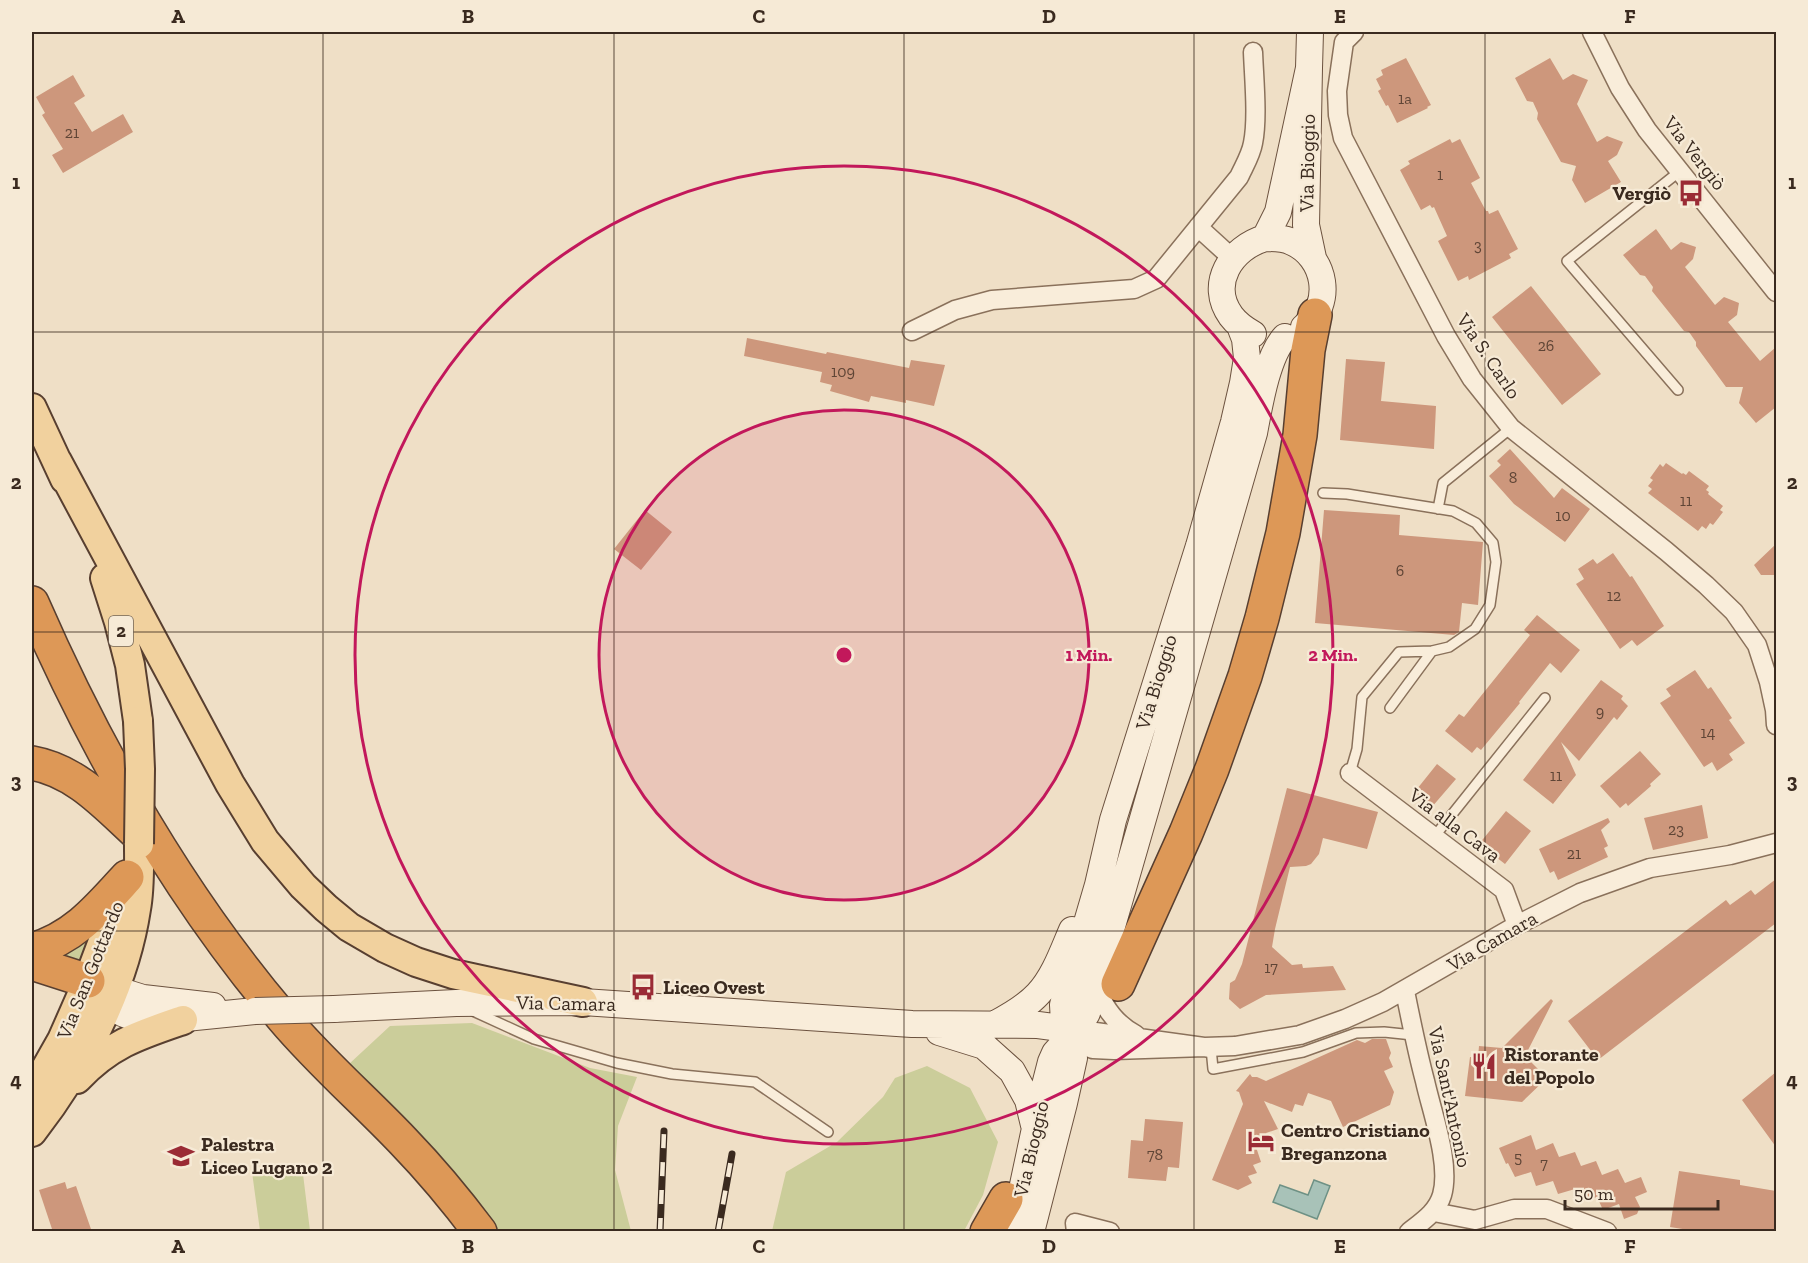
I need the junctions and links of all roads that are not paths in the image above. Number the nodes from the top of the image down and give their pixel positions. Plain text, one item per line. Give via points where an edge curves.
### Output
1 (1310, 32) edge
2 (1354, 32) edge
3 (1592, 32) edge
4 (1253, 52) dead end
5 (1309, 68) junction
6 (1680, 171) junction
7 (1198, 227) junction
8 (1265, 238) junction
9 (1232, 258) junction
10 (1313, 258) junction
11 (1776, 292) edge
12 (1315, 315) junction
13 (1240, 326) junction
14 (912, 331) dead end
15 (1286, 337) junction
16 (1678, 390) dead end
17 (32, 408) edge
18 (1511, 428) junction
19 (57, 461) junction
20 (1323, 493) dead end
21 (1438, 509) junction
22 (32, 603) edge
23 (1432, 651) junction
24 (1545, 698) dead end
25 (1390, 708) dead end
26 (1776, 715) edge
27 (32, 763) edge
28 (1350, 773) joint
29 (1113, 820) junction
30 (1434, 837) junction
31 (1776, 843) edge
32 (139, 844) junction
33 (169, 864) junction
34 (127, 877) junction
35 (1517, 925) junction
36 (32, 950) edge
37 (32, 963) edge
38 (1107, 982) junction
39 (103, 991) junction
40 (1406, 991) junction
41 (583, 1002) junction
42 (456, 1003) junction
43 (255, 1011) junction
44 (183, 1020) junction
45 (912, 1024) junction
46 (994, 1024) junction
47 (1413, 1035) junction
48 (1070, 1037) junction
49 (1140, 1037) junction
50 (1211, 1048) junction
51 (41, 1100) edge
52 (1035, 1128) junction
53 (32, 1132) edge
54 (828, 1132) dead end
55 (1006, 1199) dead end
56 (1434, 1212) junction
57 (1076, 1227) edge
58 (480, 1232) edge
59 (987, 1232) edge
60 (1013, 1232) edge
61 (1031, 1232) edge
62 (1110, 1232) edge
63 (1409, 1232) edge
64 (1607, 1232) edge

1 - 5 main road, Via Bioggio
2 - 18 street, Via S. Carlo via 1344,42 1337,91 1343,138 1446,336 1472,379
3 - 6 street, Via Vergiò via 1620,88
4 - 7 street via 1253,143 1239,177
5 - 8 main road, Via Bioggio via 1278,212
5 - 10 main road, Via Bioggio via 1306,225
6 - 11 street, Via Vergiò
6 - 16 lane via 1567,261
7 - 9 street
7 - 14 street via 1156,279 1134,289 992,300 955,310
8 - 9 main road via 1252,242
8 - 10 main road via 1291,242
9 - 13 main road, Via Bioggio via 1222,286 1230,315
10 - 12 main road, Via Bioggio via 1323,286
12 - 15 main road, Via Bioggio via 1307,325
12 - 38 highway via 1285,522 1245,676 1186,833
13 - 15 main road via 1269,339
13 - 29 main road, Via Bioggio via 1247,358 1234,422
15 - 38 main road, Via Bioggio via 1272,358
17 - 19 main road, Via San Gottardo / 2
18 - 21 lane via 1443,483
18 - 26 street, Via S. Carlo via 1666,551 1734,612 1757,645
19 - 32 main road, Via San Gottardo / 2, bridge via 87,529 130,665 138,721
19 - 41 main road via 230,783 265,841 303,886 349,927 416,962 453,974
20 - 21 lane
21 - 23 lane via 1454,511 1476,523 1493,543 1496,562 1490,605 1475,629 1449,647
22 - 33 highway via 103,753
23 - 25 lane
23 - 28 lane via 1399,652 1362,698 1357,749
24 - 30 lane
27 - 33 highway via 53,768 84,785
28 - 30 street, Via alla Cava
29 - 46 main road via 1082,906 1048,979 1026,1005
29 - 48 main road, Via Bioggio via 1063,1005
30 - 35 street, Via alla Cava via 1504,890
31 - 35 street, Via Camara via 1650,868 1580,893
32 - 34 main road, Via San Gottardo / 2
32 - 39 main road, Via San Gottardo / 2 via 136,908 130,938
33 - 58 highway via 201,913 285,1020 405,1143
34 - 36 highway via 72,932
34 - 39 main road, Via San Gottardo / 2
35 - 40 street, Via Camara
37 - 39 highway
38 - 48 main road, Via Bioggio
38 - 49 street via 1101,999 1111,1016
39 - 43 main road, Via Camara
39 - 44 main road, Via Camara via 122,1013 135,1018 156,1022
39 - 51 main road, Via San Gottardo / 2 via 62,1040
40 - 47 street, Via Sant'Antonio
40 - 50 street, Via Camara via 1300,1035
41 - 42 main road, Via Camara
41 - 45 main road, Via Camara
42 - 43 main road, Via Camara, bridge
42 - 54 lane via 534,1038 617,1063 672,1074 754,1082
43 - 44 main road, Via Camara
44 - 51 main road via 119,1044
45 - 46 main road, Via Camara
45 - 48 main road, Via Camara via 1045,1043
45 - 52 main road via 984,1046 1012,1071 1023,1088
46 - 48 main road, Via Camara via 1053,1027
47 - 50 lane via 1356,1033 1303,1052 1213,1069
47 - 56 street, Via Sant'Antonio via 1443,1158 1445,1181
48 - 49 street, Via Camara via 1088,1031
48 - 50 street, Via Camara via 1092,1049
48 - 52 main road, Via Bioggio via 1051,1062
48 - 61 main road, Via Bioggio via 1074,1058
49 - 50 street, Via Camara
51 - 53 main road, Via San Gottardo / 2
52 - 60 main road, Via Bioggio
55 - 59 highway
56 - 63 street
56 - 64 street via 1475,1220 1514,1209 1547,1209
57 - 62 street

